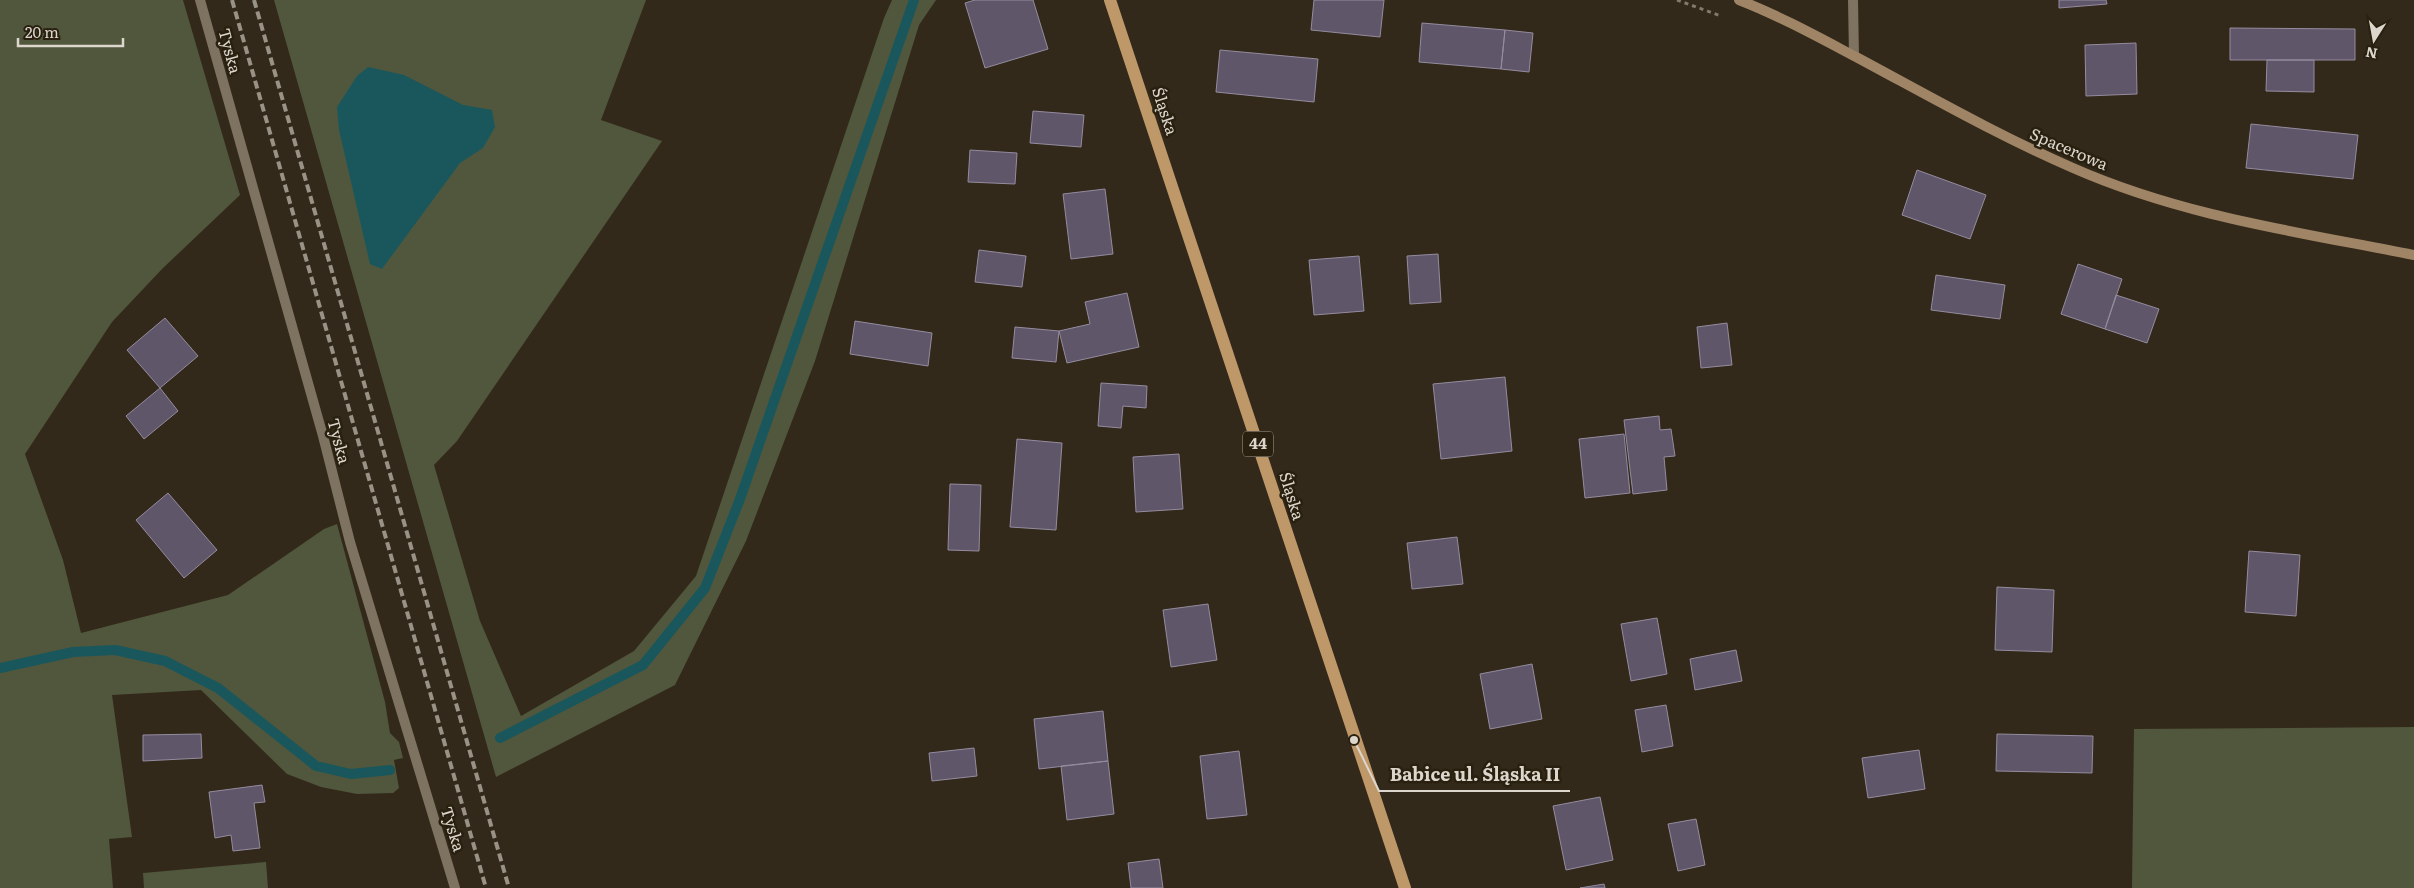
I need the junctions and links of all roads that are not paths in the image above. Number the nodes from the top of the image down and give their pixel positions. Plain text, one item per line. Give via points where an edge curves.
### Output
1 (200, 0) edge
2 (1110, 0) edge
3 (1739, 0) edge
4 (1853, 0) edge
5 (1854, 56) junction
6 (2414, 254) edge
7 (454, 888) edge
8 (1405, 888) edge

1 - 7 lane, Tyska via 350,542
2 - 8 main road, Śląska / 44
3 - 5 street, Spacerowa
4 - 5 lane
5 - 6 street, Spacerowa via 2020,145 2115,185 2226,219

